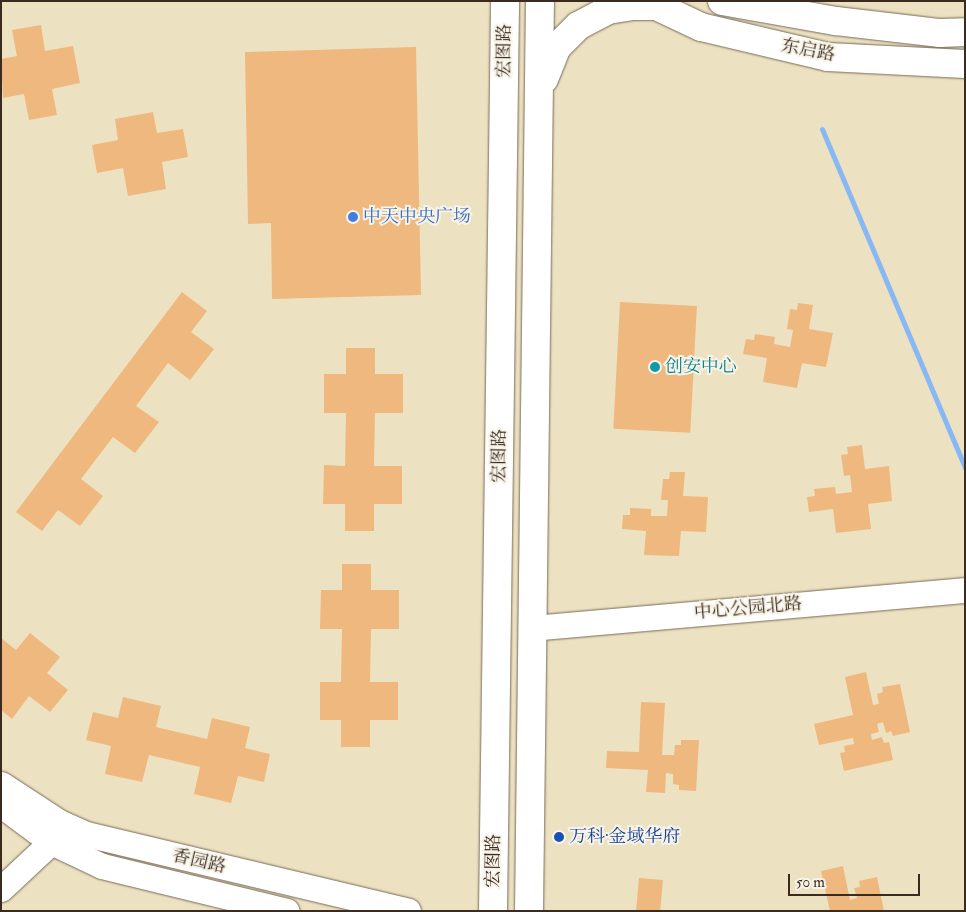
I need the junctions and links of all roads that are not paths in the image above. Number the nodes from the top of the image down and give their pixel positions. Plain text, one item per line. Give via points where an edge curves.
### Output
1 (505, 1) edge
2 (540, 1) edge
3 (722, 1) edge
4 (652, 4) edge
5 (965, 32) edge
6 (965, 64) edge
7 (539, 91) junction
8 (965, 590) edge
9 (532, 628) junction
10 (1, 784) edge
11 (1, 805) edge
12 (55, 832) junction
13 (1, 889) edge
14 (286, 911) edge
15 (408, 911) edge
16 (493, 911) edge
17 (529, 911) edge

1 - 16 main road, 宏图路
2 - 7 main road, 宏图路
3 - 5 main road, 东启路 via 836,20 940,33
4 - 6 main road, 东启路 via 701,27 828,57
4 - 7 main road via 608,10 578,26 557,47
7 - 9 main road, 宏图路
8 - 9 street, 中心公园北路
9 - 17 main road, 宏图路
10 - 12 street, 香园路
11 - 12 street, 香园路
12 - 13 street
12 - 14 street, 香园路 via 102,866
12 - 15 street, 香园路 via 110,840

